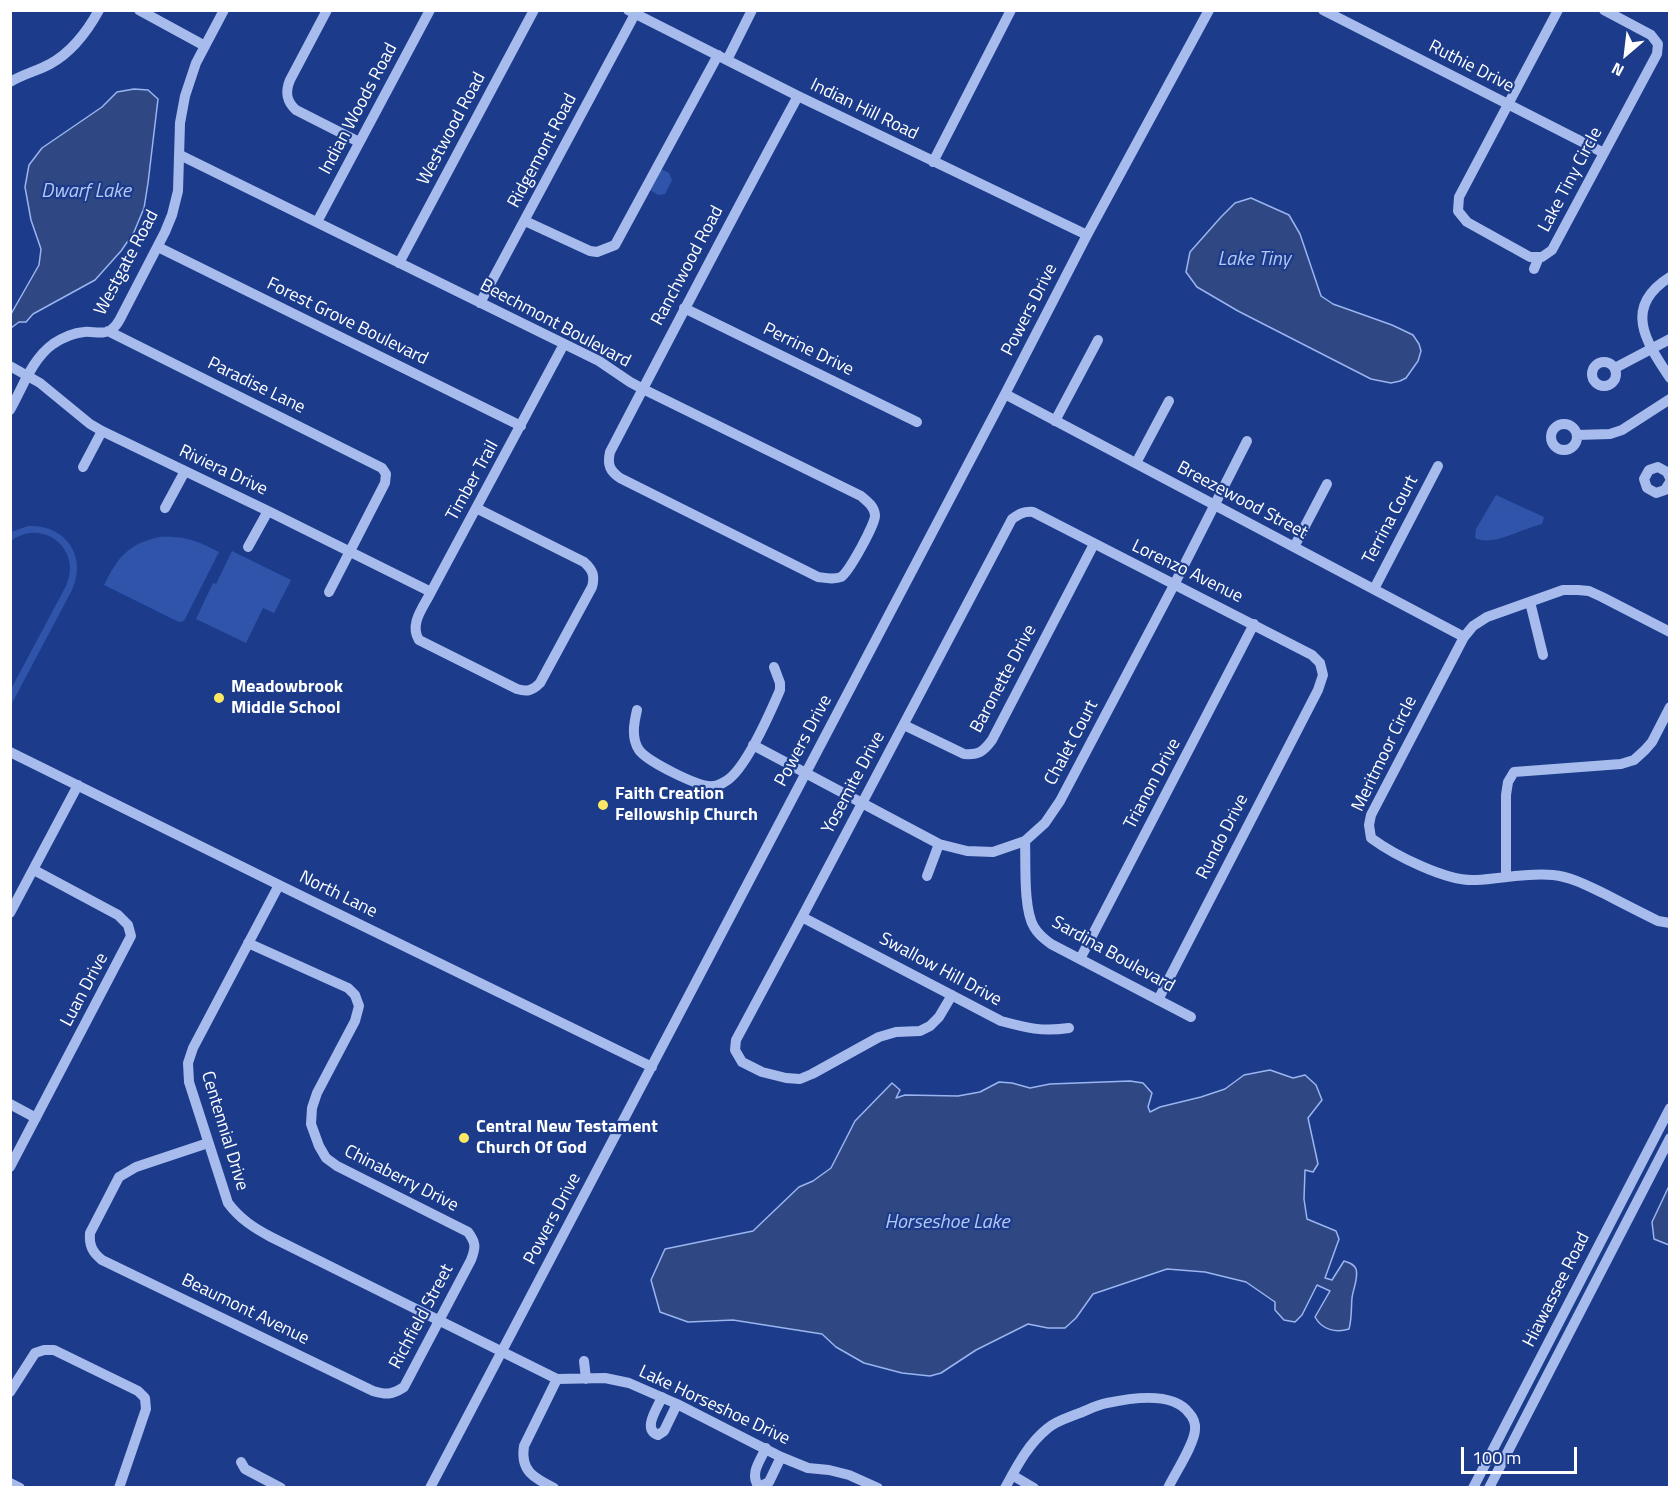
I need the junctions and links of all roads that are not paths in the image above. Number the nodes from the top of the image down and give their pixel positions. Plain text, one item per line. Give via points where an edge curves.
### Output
1 (99, 10) edge
2 (139, 10) edge
3 (224, 10) edge
4 (327, 10) edge
5 (430, 10) edge
6 (534, 10) edge
7 (752, 10) edge
8 (1011, 10) edge
9 (1209, 10) edge
10 (1323, 10) edge
11 (1557, 10) edge
12 (1604, 10) edge
13 (632, 12) edge
14 (205, 46) junction
15 (722, 57) junction
16 (10, 82) edge
17 (798, 96) junction
18 (1508, 104) junction
19 (359, 142) junction
20 (1604, 153) junction
21 (180, 155) junction
22 (933, 162) junction
23 (525, 221) junction
24 (317, 222) junction
25 (1087, 235) junction
26 (158, 247) junction
27 (1539, 257) junction
28 (399, 263) junction
29 (1534, 269) dead end
30 (1670, 277) edge
31 (480, 303) junction
32 (684, 308) junction
33 (108, 331) junction
34 (1670, 339) edge
35 (1098, 340) dead end
36 (564, 344) junction
37 (1651, 350) junction
38 (10, 366) edge
39 (1615, 368) dead end
40 (28, 376) junction
41 (1670, 378) edge
42 (643, 389) junction
43 (1005, 394) junction
44 (1670, 399) edge
45 (1169, 401) dead end
46 (10, 410) edge
47 (1055, 421) junction
48 (917, 422) dead end
49 (521, 426) junction
50 (102, 431) junction
51 (1577, 435) dead end
52 (1247, 441) dead end
53 (1136, 463) junction
54 (1438, 466) dead end
55 (83, 467) dead end
56 (185, 471) junction
57 (1327, 484) dead end
58 (1215, 505) junction
59 (165, 508) dead end
60 (476, 508) junction
61 (268, 511) junction
62 (1012, 519) joint
63 (1094, 544) junction
64 (248, 547) dead end
65 (1294, 547) junction
66 (860, 548) joint
67 (349, 552) junction
68 (1174, 585) junction
69 (1374, 589) junction
70 (329, 592) dead end
71 (430, 592) junction
72 (1530, 602) junction
73 (1254, 624) junction
74 (1670, 632) edge
75 (1464, 636) junction
76 (1543, 655) dead end
77 (774, 667) dead end
78 (1318, 690) joint
79 (1670, 707) edge
80 (637, 710) dead end
81 (904, 725) junction
82 (753, 745) junction
83 (10, 752) edge
84 (805, 774) junction
85 (78, 785) junction
86 (862, 804) junction
87 (1025, 841) junction
88 (939, 844) junction
89 (34, 870) junction
90 (927, 876) dead end
91 (1506, 876) junction
92 (279, 885) junction
93 (10, 913) edge
94 (802, 917) junction
95 (1670, 923) edge
96 (248, 943) junction
97 (1080, 959) junction
98 (952, 995) junction
99 (1158, 1000) junction
100 (1191, 1017) dead end
101 (1069, 1028) dead end
102 (652, 1066) junction
103 (10, 1104) edge
104 (1670, 1108) edge
105 (36, 1118) junction
106 (1670, 1138) edge
107 (208, 1143) junction
108 (10, 1167) edge
109 (468, 1232) joint
110 (439, 1321) junction
111 (502, 1352) junction
112 (584, 1361) dead end
113 (556, 1379) junction
114 (586, 1379) junction
115 (1527, 1384) junction
116 (1539, 1390) junction
117 (373, 1391) joint
118 (10, 1392) edge
119 (662, 1397) junction
120 (677, 1404) junction
121 (766, 1448) junction
122 (781, 1456) junction
123 (241, 1462) dead end
124 (1480, 1474) junction
125 (1012, 1475) junction
126 (10, 1483) edge
127 (1491, 1484) edge
128 (877, 1487) edge
129 (20, 1488) edge
130 (119, 1488) edge
131 (281, 1488) edge
132 (430, 1488) edge
133 (554, 1488) edge
134 (1005, 1488) edge
135 (1034, 1488) edge
136 (1168, 1488) edge
137 (1473, 1488) edge

1 - 16 street via 89,28 61,57
2 - 14 street
3 - 14 street, Westgate Road
4 - 19 street via 290,80 287,97 296,110
5 - 19 street, Indian Woods Road
6 - 28 street, Westwood Road
7 - 15 street
8 - 22 street
9 - 25 street, Powers Drive
10 - 18 street, Ruthie Drive
11 - 18 street, Lake Tiny Circle
12 - 20 street, Lake Tiny Circle via 1651,35 1658,44 1657,54
13 - 15 street, Indian Hill Road
13 - 23 street, Ridgemont Road
14 - 21 street, Westgate Road via 184,96
15 - 17 street, Indian Hill Road
15 - 23 street via 615,245 590,251
17 - 22 street, Indian Hill Road
17 - 32 street, Ranchwood Road
18 - 20 street, Ruthie Drive
18 - 27 street, Lake Tiny Circle via 1459,197 1458,211 1467,222 1530,257
19 - 24 street, Indian Woods Road
20 - 27 street, Lake Tiny Circle via 1552,250
21 - 24 street, Beechmont Boulevard
21 - 26 street, Westgate Road via 174,207
22 - 25 street, Indian Hill Road
23 - 31 street, Ridgemont Road
24 - 28 street, Beechmont Boulevard
25 - 43 street, Powers Drive
26 - 33 street, Westgate Road via 120,319
26 - 49 street, Forest Grove Boulevard
27 - 29 street
28 - 31 street, Beechmont Boulevard
30 - 37 street via 1651,292 1642,315 1643,332
31 - 36 street, Beechmont Boulevard
32 - 42 street, Ranchwood Road
32 - 48 street, Perrine Drive
33 - 40 street, Westgate Road via 66,336 40,355
33 - 67 street, Paradise Lane via 382,468 386,474 383,488
34 - 37 street
35 - 47 street
36 - 42 street, Beechmont Boulevard
36 - 49 street, Timber Trail
37 - 39 street
37 - 41 street
38 - 40 street, Riviera Drive
40 - 46 street, Westgate Road
40 - 50 street, Riviera Drive
42 - 66 street, Beechmont Boulevard via 861,496 875,515
42 - 66 street, Ranchwood Road via 610,452 608,462 620,478 818,577 841,576
43 - 47 street, Breezewood Street
43 - 84 street, Powers Drive
44 - 51 street via 1622,430
45 - 53 street
47 - 53 street, Breezewood Street
49 - 60 street, Timber Trail
50 - 55 street
50 - 56 street, Riviera Drive
52 - 58 street, Chalet Court
53 - 58 street, Breezewood Street
54 - 69 street, Terrina Court
56 - 59 street
56 - 61 street, Riviera Drive
57 - 65 street
58 - 65 street, Breezewood Street
58 - 68 street, Chalet Court
60 - 71 street, Timber Trail
60 - 71 street, Timber Trail via 591,568 592,587 534,690 517,689 419,640 414,625
61 - 64 street
61 - 67 street, Riviera Drive
62 - 63 street, Lorenzo Avenue via 1017,514 1033,512
62 - 81 street, Yosemite Drive
63 - 68 street, Lorenzo Avenue
63 - 81 street, Baronette Drive via 984,750 964,754
65 - 69 street, Breezewood Street
67 - 70 street
67 - 71 street, Riviera Drive
68 - 73 street, Lorenzo Avenue
68 - 87 street, Chalet Court via 1060,801 1045,823
69 - 75 street, Breezewood Street
72 - 74 street, Meritmoor Circle via 1563,590 1589,591
72 - 75 street, Meritmoor Circle via 1487,616
72 - 76 street
73 - 78 street, Lorenzo Avenue via 1320,663 1323,675
73 - 97 street, Trianon Drive
75 - 91 street, Meritmoor Circle via 1371,815 1371,837 1457,879
77 - 82 street via 780,690
78 - 99 street, Rundo Drive
79 - 91 street via 1652,742 1634,760 1514,772 1506,795
80 - 82 street via 634,738 639,749 654,762 700,785 713,786 735,775
81 - 86 street, Yosemite Drive
82 - 84 street, Chalet Court
83 - 85 street, North Lane
84 - 86 street, Chalet Court
84 - 102 street, Powers Drive
85 - 89 street
85 - 92 street, North Lane
86 - 88 street, Chalet Court
86 - 94 street, Yosemite Drive
87 - 88 street, Chalet Court via 993,852
87 - 97 street, Sardina Boulevard via 1032,925 1051,944
88 - 90 street
89 - 93 street
89 - 105 street, Luan Drive via 118,915 128,925 131,936
91 - 95 street, Meritmoor Circle via 1553,875 1575,880 1658,921
92 - 96 street, Centennial Drive
92 - 102 street, North Lane
94 - 98 street, Swallow Hill Drive
94 - 98 street, Yosemite Drive via 736,1040 735,1050 742,1062 762,1072 800,1079 879,1037 930,1026
96 - 107 street, Centennial Drive via 188,1063 189,1082
96 - 109 street, Chinaberry Drive via 348,988 359,1006 312,1108 311,1124 326,1158
97 - 99 street, Sardina Boulevard
98 - 101 street, Swallow Hill Drive via 1001,1021 1032,1030
99 - 100 street, Sardina Boulevard
102 - 111 street, Powers Drive
103 - 105 street
104 - 115 street, Hiawassee Road
105 - 108 street, Luan Drive
106 - 116 street, Hiawassee Road
107 - 110 street, Centennial Drive via 228,1203 248,1224
107 - 117 street, Beaumont Avenue via 136,1167 119,1177 90,1233 94,1253
109 - 110 street, Richfield Street via 476,1248
110 - 111 street, Centennial Drive
110 - 117 street, Richfield Street via 404,1387 395,1394
111 - 113 street, Lake Horseshoe Drive
111 - 132 street, Powers Drive
112 - 114 street
113 - 114 street, Lake Horseshoe Drive
113 - 133 street via 522,1454 533,1476
114 - 119 street, Lake Horseshoe Drive via 629,1383
115 - 116 street
115 - 124 street, Hiawassee Road
116 - 127 street, Hiawassee Road
118 - 130 street via 34,1353 44,1350 54,1350 138,1391 145,1398 146,1409
119 - 120 street, Lake Horseshoe Drive
119 - 120 street via 650,1424 658,1435 664,1431
120 - 121 street, Lake Horseshoe Drive
121 - 122 street, Lake Horseshoe Drive
121 - 122 street via 754,1473 759,1487 769,1482
122 - 128 street, Lake Horseshoe Drive via 808,1468 849,1475
123 - 131 street via 244,1469
124 - 127 street
124 - 137 street, Hiawassee Road
125 - 134 street
125 - 135 street
125 - 136 street via 1033,1444 1061,1420 1105,1403 1156,1398 1186,1408 1195,1429
126 - 129 street

